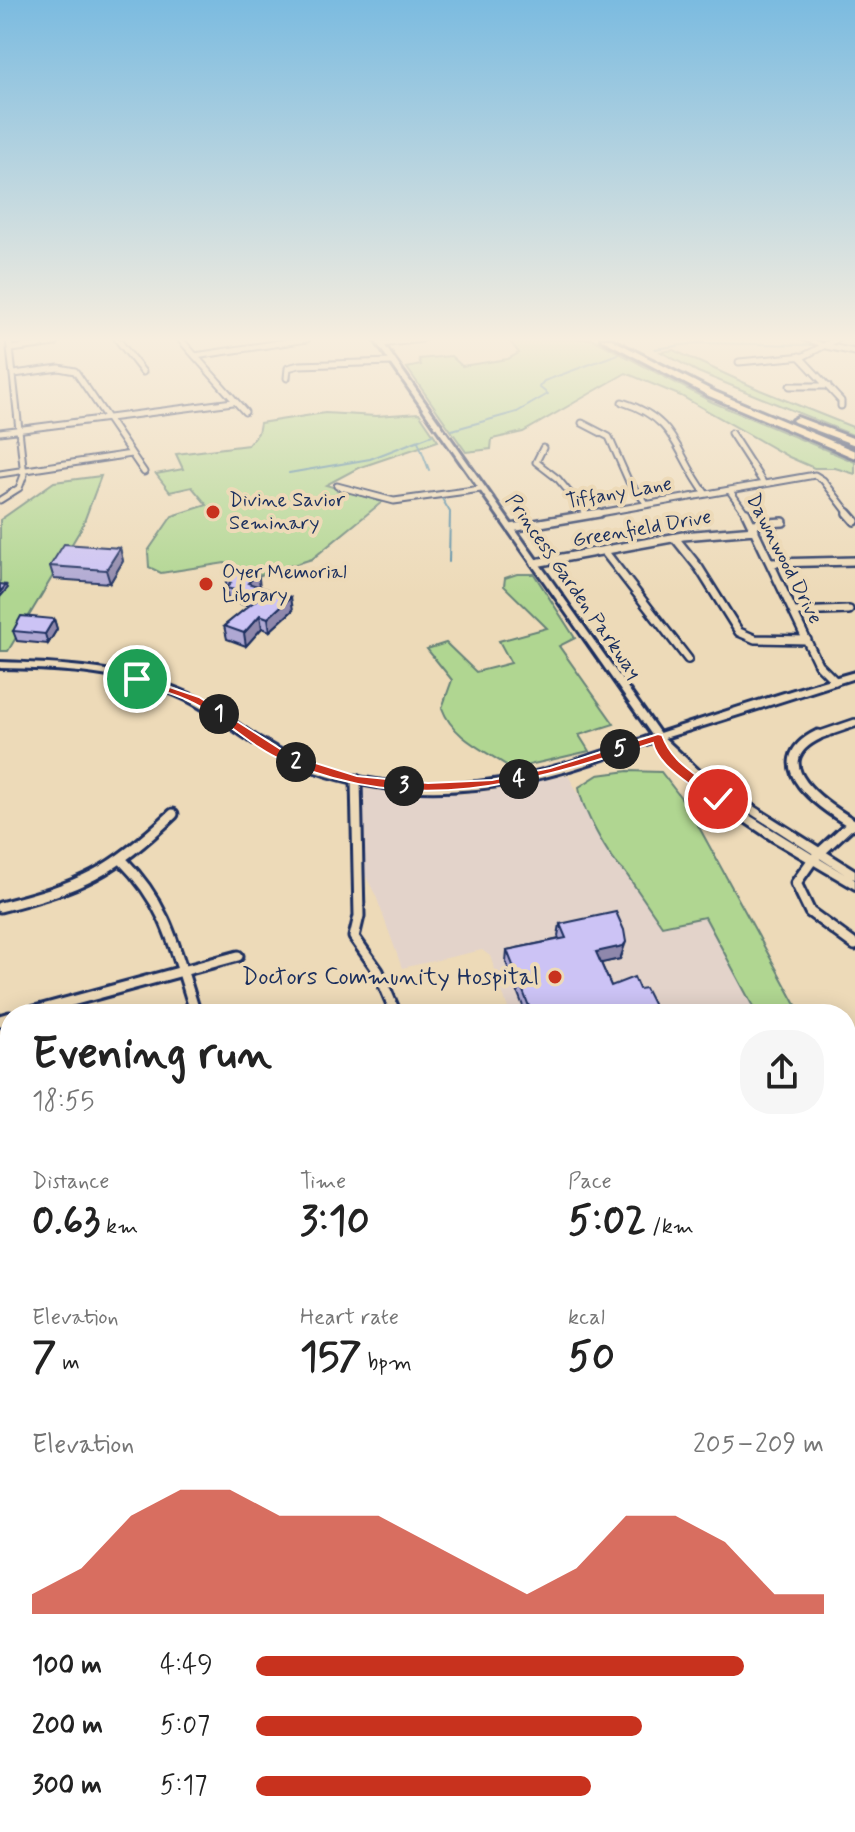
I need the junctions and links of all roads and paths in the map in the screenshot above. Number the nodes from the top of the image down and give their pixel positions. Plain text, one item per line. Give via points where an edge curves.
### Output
1 (19, 424) edge
2 (64, 424) edge
3 (112, 424) edge
4 (436, 424) edge
5 (587, 424) edge
6 (667, 424) edge
7 (782, 424) edge
8 (811, 424) edge
9 (20, 430) junction
10 (0, 432) edge
11 (731, 433) dead end
12 (855, 442) edge
13 (543, 448) dead end
14 (131, 454) junction
15 (855, 455) edge
16 (24, 470) junction
17 (144, 472) dead end
18 (0, 474) edge
19 (764, 484) junction
20 (337, 486) dead end
21 (481, 489) junction
22 (730, 491) junction
23 (706, 494) junction
24 (0, 500) edge
25 (647, 504) junction
26 (587, 514) junction
27 (855, 521) edge
28 (783, 522) dead end
29 (754, 527) junction
30 (511, 528) junction
31 (675, 538) junction
32 (604, 551) junction
33 (855, 561) edge
34 (535, 563) junction
35 (771, 563) junction
36 (849, 610) dead end
37 (795, 612) junction
38 (807, 640) junction
39 (688, 659) dead end
40 (0, 665) edge
41 (855, 675) edge
42 (835, 681) junction
43 (854, 724) edge
44 (658, 737) junction
45 (356, 780) junction
46 (173, 814) dead end
47 (854, 824) edge
48 (816, 856) junction
49 (122, 860) junction
50 (855, 875) edge
51 (855, 885) edge
52 (0, 907) edge
53 (855, 945) edge
54 (238, 956) dead end
55 (183, 969) junction
56 (59, 1004) edge
57 (193, 1004) edge
58 (392, 1004) edge

1 - 9 street
2 - 9 street
3 - 14 street
4 - 21 street, Princess Garden Parkway
5 - 25 street via 610,436 629,482
6 - 23 street
7 - 15 highway
8 - 12 highway
9 - 10 street
9 - 16 street
11 - 19 street
13 - 26 street via 536,462
14 - 16 street
14 - 17 street
16 - 18 street
16 - 24 street via 22,485
19 - 22 street, Tiffany Lane
19 - 27 street, Tiffany Lane via 815,475
20 - 21 street via 394,501
21 - 30 street, Princess Garden Parkway
22 - 23 street, Tiffany Lane
22 - 29 street, Dawnwood Drive
23 - 25 street, Tiffany Lane
25 - 26 street, Tiffany Lane
26 - 30 street, Tiffany Lane
28 - 29 street, Greenfield Drive
29 - 31 street, Greenfield Drive
29 - 35 street, Dawnwood Drive
30 - 34 street, Princess Garden Parkway
31 - 32 street, Greenfield Drive
31 - 38 street via 739,632 761,640
32 - 34 street, Greenfield Drive
32 - 39 street
33 - 35 street
34 - 44 street, Princess Garden Parkway
35 - 37 street, Dawnwood Drive
36 - 37 street
37 - 38 street, Dawnwood Drive
38 - 42 street, Dawnwood Drive via 820,667
40 - 45 main road via 103,674 172,690 286,757
41 - 42 main road
42 - 44 main road
43 - 47 street via 811,738 793,761 808,792
44 - 45 main road via 492,784 428,787
44 - 48 street, Princess Garden Parkway via 660,749 698,786
45 - 58 street via 359,916 354,937 378,971
46 - 49 street
47 - 48 street
48 - 50 street
48 - 51 street
48 - 53 street via 797,877 800,900 813,916
49 - 52 street via 61,890
49 - 55 street via 164,910
54 - 55 street
55 - 56 street
55 - 57 street

